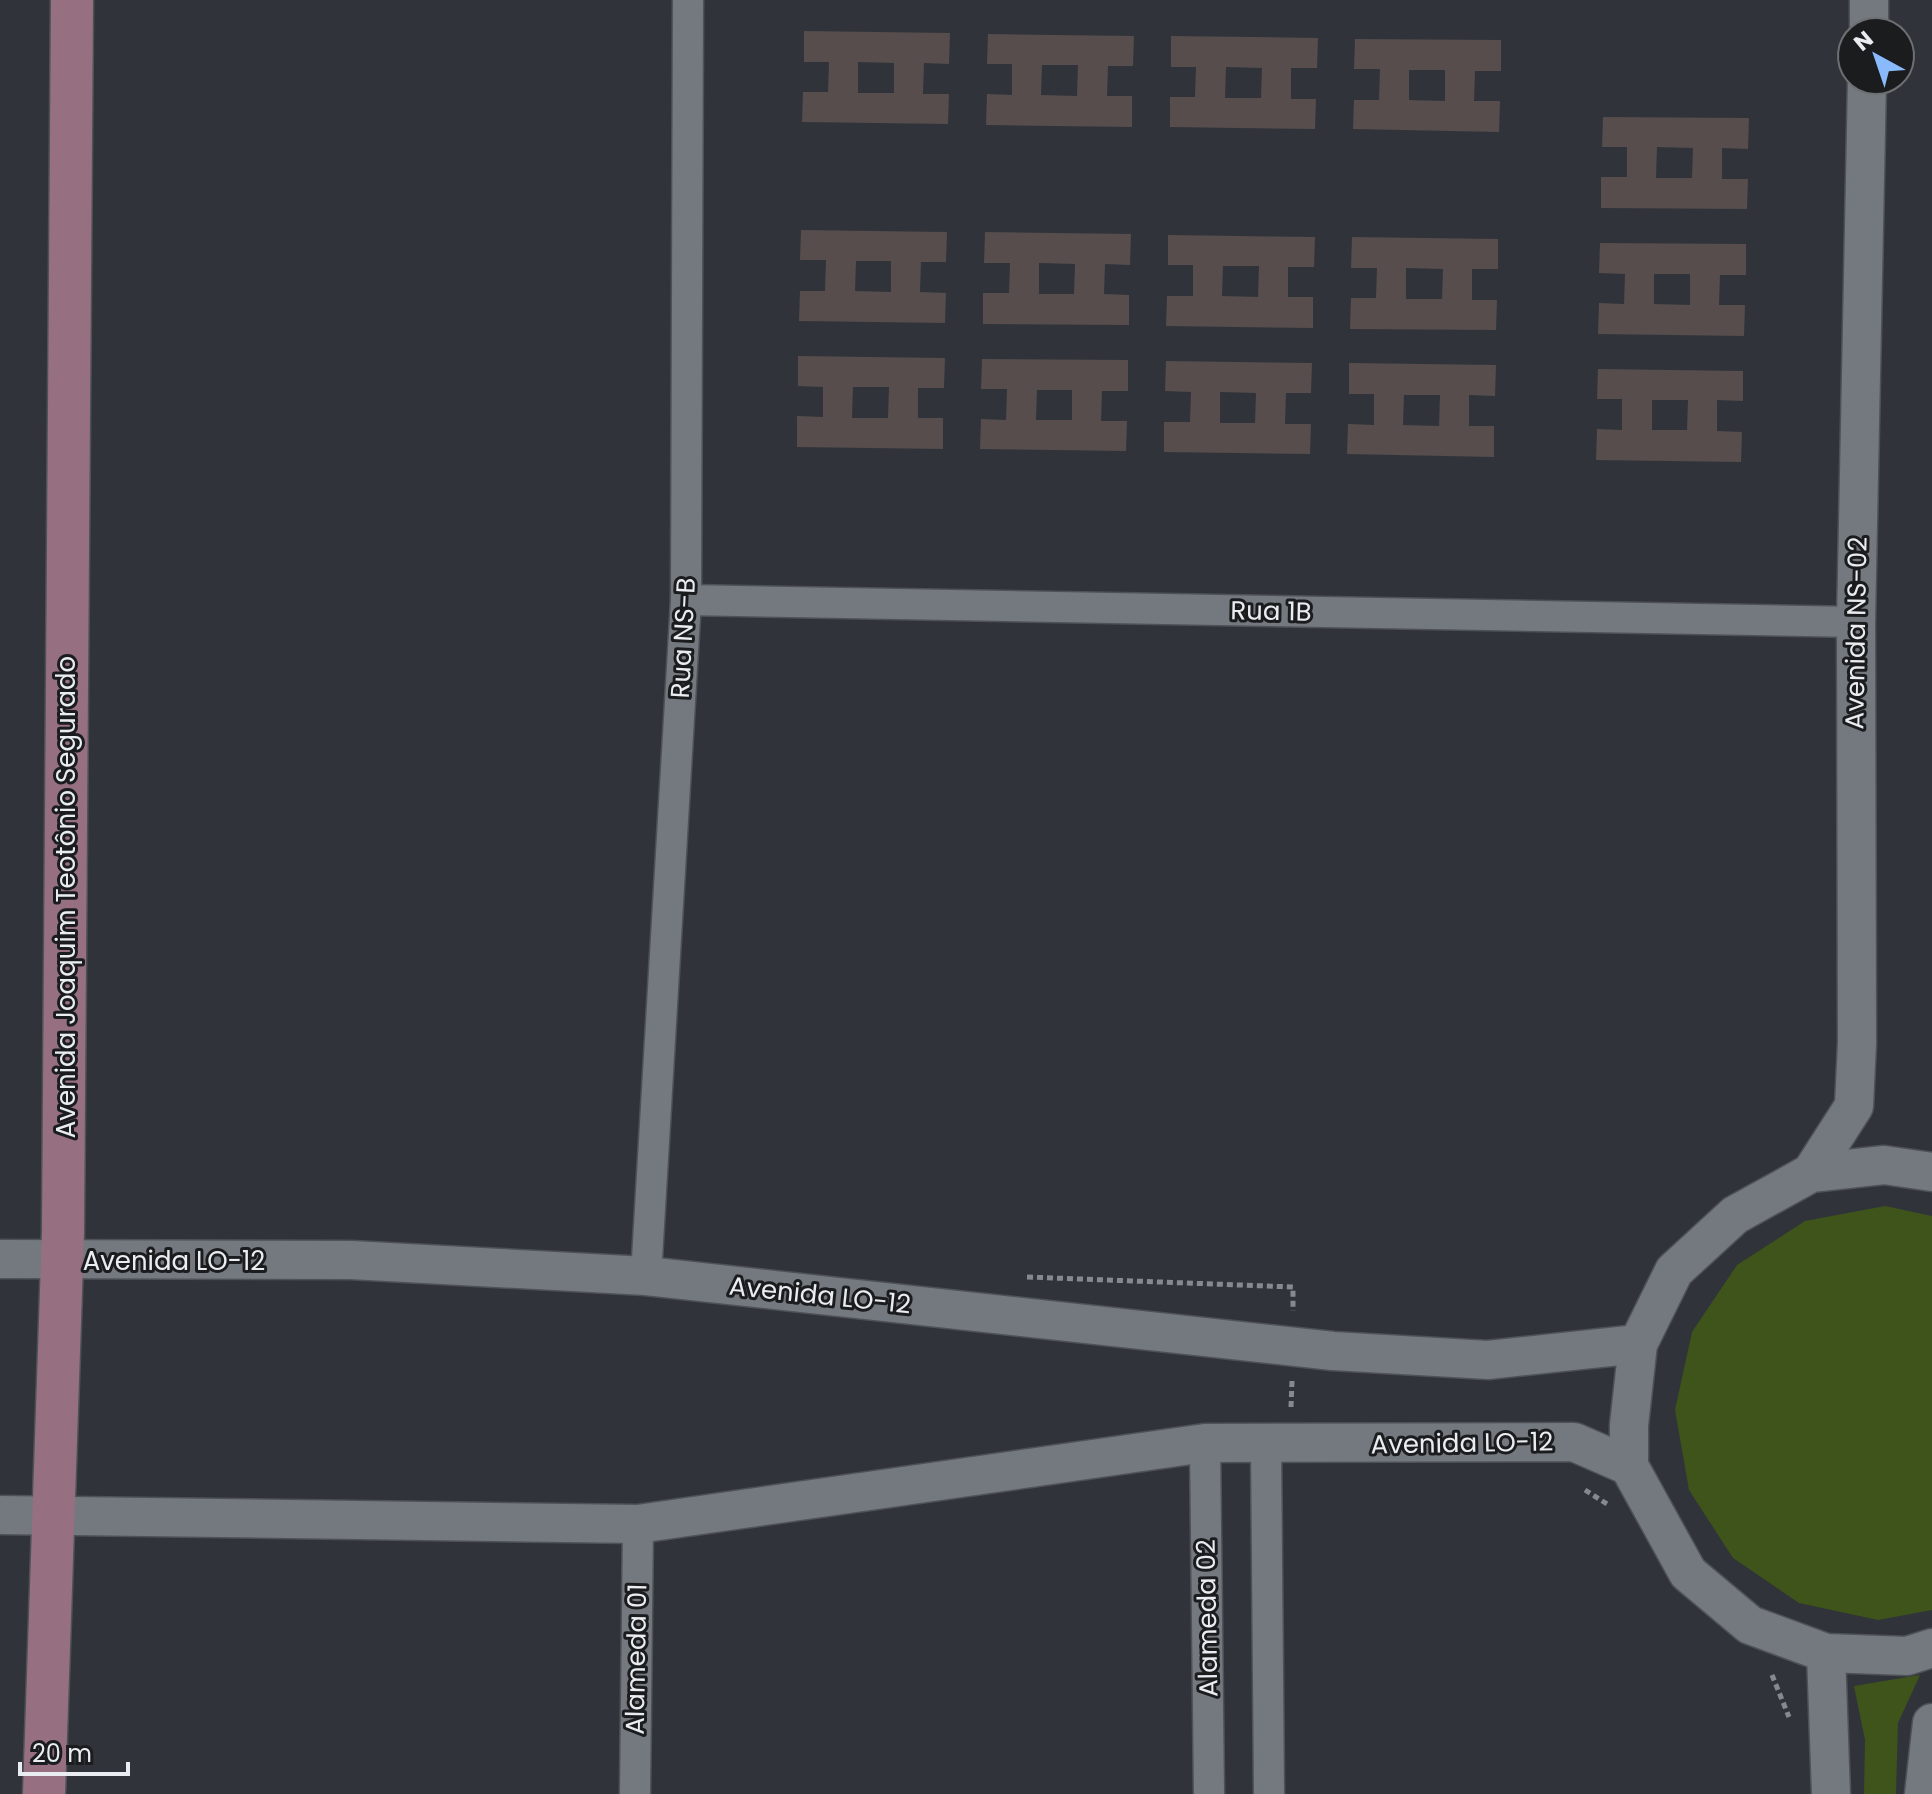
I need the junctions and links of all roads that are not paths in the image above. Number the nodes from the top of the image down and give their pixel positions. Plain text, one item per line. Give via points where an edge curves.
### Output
1 (72, 0) edge
2 (688, 0) edge
3 (1867, 96) edge
4 (686, 600) junction
5 (1856, 622) junction
6 (1932, 1172) edge
7 (1811, 1173) junction
8 (0, 1259) edge
9 (60, 1262) junction
10 (646, 1276) junction
11 (1638, 1344) junction
12 (1205, 1443) junction
13 (1278, 1444) junction
14 (1629, 1466) junction
15 (51, 1514) junction
16 (0, 1515) edge
17 (638, 1524) junction
18 (1932, 1648) edge
19 (1826, 1653) junction
20 (1932, 1723) edge
21 (44, 1794) edge
22 (635, 1794) edge
23 (1209, 1794) edge
24 (1269, 1794) edge
25 (1831, 1794) edge
26 (1924, 1794) edge

1 - 9 main road, Avenida Joaquim Teotônio Segurado
2 - 4 street, Rua NS-B
3 - 5 street, Avenida NS-02
4 - 5 street, Rua 1B
4 - 10 street, Rua NS-B
5 - 7 street, Avenida NS-02 via 1854,1106
6 - 7 street via 1884,1165
7 - 11 street via 1735,1215 1674,1271
8 - 9 street, Avenida LO-12
9 - 10 street, Avenida LO-12 via 351,1260
9 - 15 main road, Avenida Joaquim Teotônio Segurado
10 - 11 street, Avenida LO-12 via 1292,1347 1488,1360
11 - 14 street
12 - 13 street, Avenida LO-12
12 - 17 street, Avenida LO-12
12 - 23 street, Alameda 02
13 - 14 street, Avenida LO-12 via 1574,1442
13 - 24 street
14 - 19 street via 1688,1573 1750,1625
15 - 16 street, Avenida LO-12
15 - 17 street, Avenida LO-12
15 - 21 main road, Avenida Joaquim Teotônio Segurado
17 - 22 street, Alameda 01
18 - 19 street via 1907,1656
19 - 25 street
20 - 26 street

